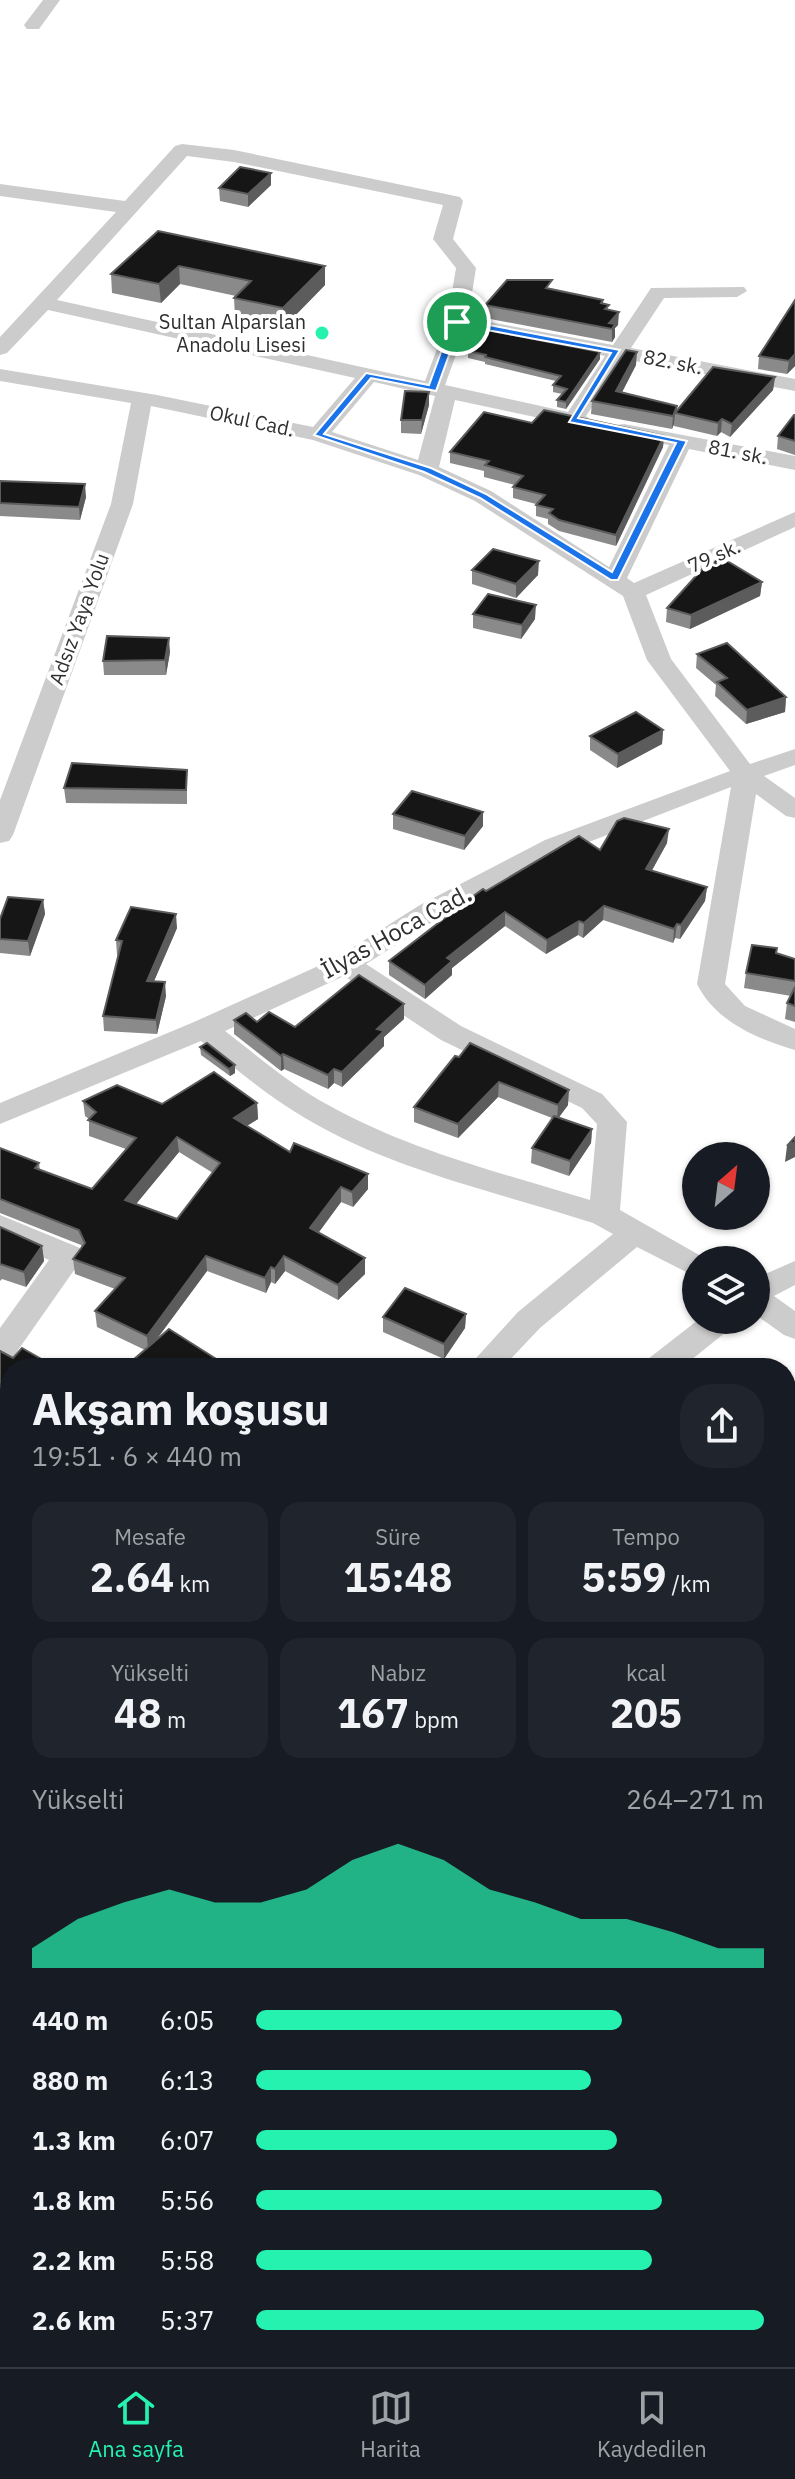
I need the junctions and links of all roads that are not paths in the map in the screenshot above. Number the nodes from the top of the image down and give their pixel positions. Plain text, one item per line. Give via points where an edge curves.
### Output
1 (52, 0) edge
2 (33, 25) dead end
3 (0, 190) edge
4 (131, 208) junction
5 (737, 291) dead end
6 (43, 303) junction
7 (457, 322) junction
8 (0, 349) edge
9 (617, 352) junction
10 (0, 375) edge
11 (369, 375) junction
12 (795, 385) edge
13 (439, 390) junction
14 (142, 399) junction
15 (573, 420) junction
16 (318, 435) junction
17 (682, 441) junction
18 (795, 463) edge
19 (427, 470) junction
20 (795, 519) edge
21 (624, 585) junction
22 (795, 757) edge
23 (746, 775) junction
24 (795, 810) edge
25 (0, 835) edge
26 (346, 964) junction
27 (204, 1029) junction
28 (795, 1040) edge
29 (0, 1114) edge
30 (604, 1215) junction
31 (0, 1226) edge
32 (634, 1233) junction
33 (682, 1259) edge
34 (795, 1272) edge
35 (770, 1284) edge
36 (770, 1309) edge
37 (795, 1327) edge
38 (702, 1334) edge
39 (0, 1352) edge
40 (493, 1358) edge
41 (672, 1358) edge

1 - 2 street
3 - 4 street
4 - 6 street
4 - 7 street via 182,150 453,201 443,239 465,265
5 - 9 street via 658,292
6 - 8 street
6 - 11 street, 81. sk.
7 - 9 street, 82. sk.
7 - 13 street
9 - 12 street, 82. sk.
9 - 15 street
10 - 14 street, Okul Cad.
11 - 13 street, 81. sk.
11 - 16 street
13 - 15 street, 81. sk.
13 - 19 street
14 - 16 street, Okul Cad.
14 - 25 street, Adsız Yaya Yolu via 122,504
15 - 17 street, 81. sk.
16 - 19 street, Okul Cad.
17 - 18 street, 81. sk.
17 - 21 street
19 - 21 street, Okul Cad. via 483,496
20 - 21 street, 79.sk.
21 - 23 street via 659,660
22 - 23 street, İlyas Hoca Cad.
23 - 24 street
23 - 26 street, İlyas Hoca Cad. via 554,846 430,911
23 - 28 street via 711,984 715,997 730,1010
26 - 27 street, İlyas Hoca Cad.
26 - 30 street via 451,1033 605,1111 612,1122
27 - 29 street, İlyas Hoca Cad.
27 - 30 street via 331,1120 403,1152
30 - 32 street
31 - 39 street via 69,1256
32 - 33 street
32 - 40 street via 529,1320
34 - 35 street
36 - 37 street
38 - 41 street

